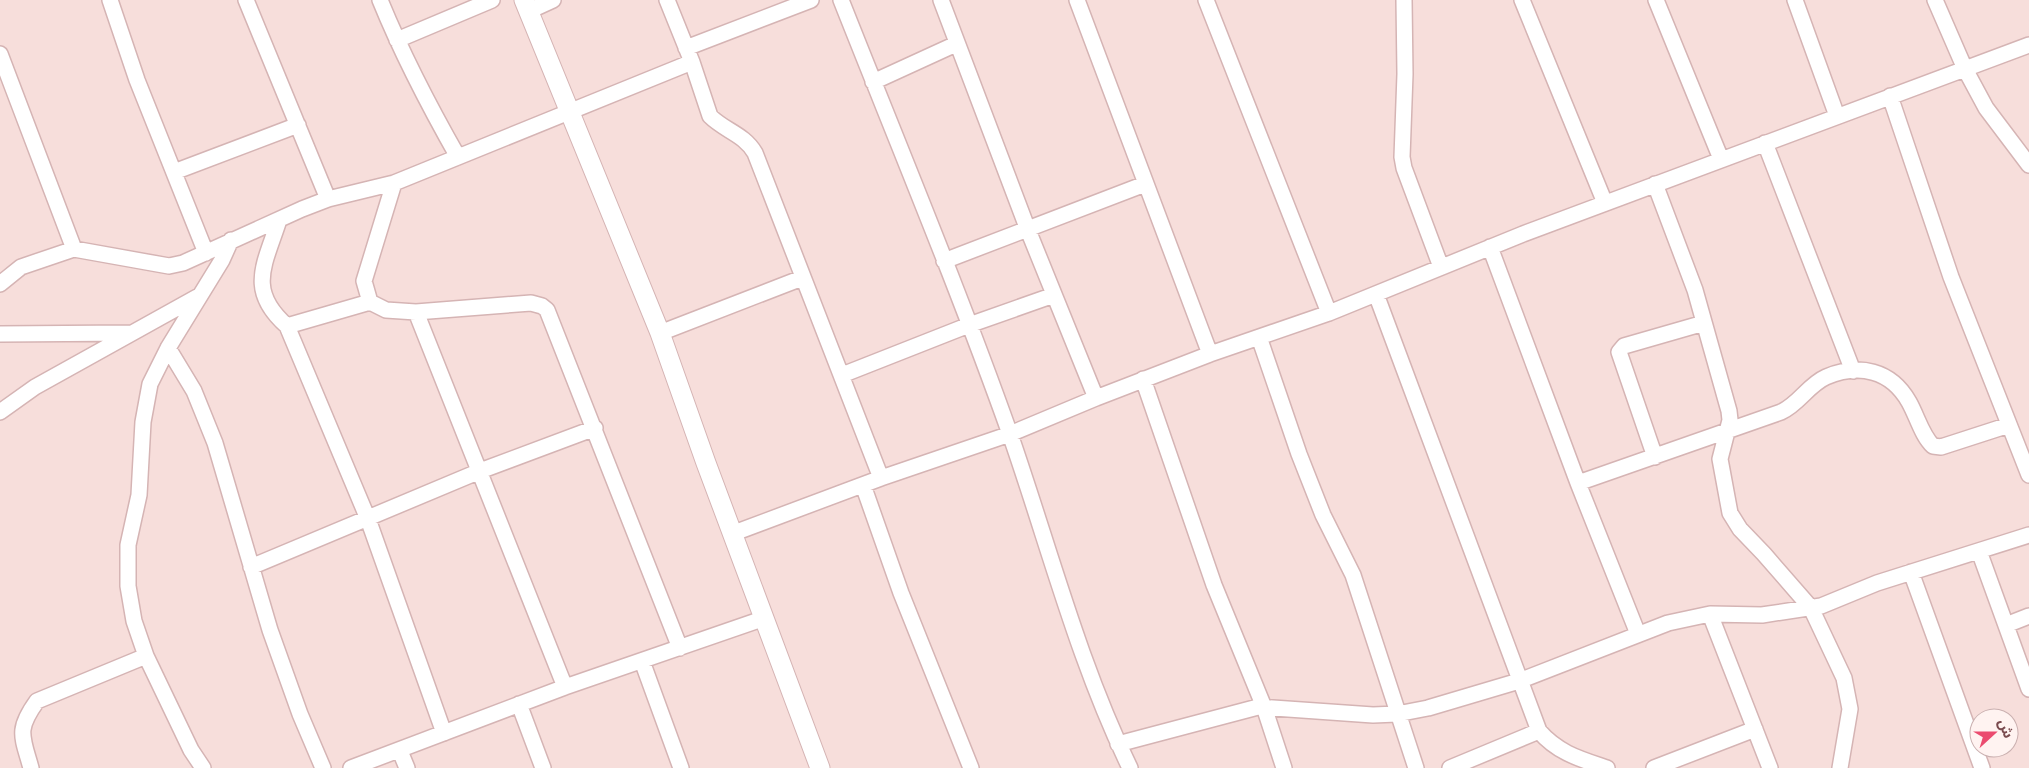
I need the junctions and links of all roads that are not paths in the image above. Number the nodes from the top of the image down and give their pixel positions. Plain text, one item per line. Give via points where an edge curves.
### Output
1 (110, 0) edge
2 (246, 0) edge
3 (380, 0) edge
4 (492, 0) edge
5 (553, 0) edge
6 (667, 0) edge
7 (811, 0) edge
8 (841, 0) edge
9 (941, 0) edge
10 (1077, 0) edge
11 (1206, 0) edge
12 (1404, 0) edge
13 (1522, 0) edge
14 (1656, 0) edge
15 (1795, 0) edge
16 (1935, 0) edge
17 (526, 6) edge
18 (397, 40) junction
19 (956, 44) junction
20 (2029, 45) edge
21 (0, 54) edge
22 (689, 55) junction
23 (1965, 69) junction
24 (874, 82) junction
25 (1890, 96) junction
26 (571, 112) junction
27 (1837, 116) junction
28 (298, 125) junction
29 (1765, 142) junction
30 (458, 156) junction
31 (1721, 159) junction
32 (2029, 165) edge
33 (174, 172) junction
34 (394, 183) junction
35 (1145, 184) junction
36 (1655, 184) junction
37 (328, 199) junction
38 (1605, 203) junction
39 (279, 220) junction
40 (1028, 230) junction
41 (231, 240) junction
42 (1490, 247) junction
43 (74, 249) junction
44 (206, 253) junction
45 (944, 261) junction
46 (1441, 267) junction
47 (802, 278) junction
48 (0, 284) edge
49 (1376, 294) junction
50 (1054, 295) junction
51 (198, 296) junction
52 (370, 302) junction
53 (416, 312) junction
54 (1329, 313) junction
55 (1704, 323) junction
56 (969, 325) junction
57 (287, 326) junction
58 (132, 333) junction
59 (660, 333) junction
60 (0, 334) edge
61 (1259, 337) junction
62 (168, 348) junction
63 (1210, 354) junction
64 (1853, 371) junction
65 (842, 375) junction
66 (1143, 379) junction
67 (1096, 398) junction
68 (0, 412) edge
69 (2009, 425) junction
70 (595, 428) junction
71 (1727, 431) junction
72 (1010, 434) junction
73 (1655, 457) junction
74 (480, 471) junction
75 (2029, 475) edge
76 (881, 478) junction
77 (1578, 484) junction
78 (863, 485) junction
79 (368, 519) junction
80 (734, 533) junction
81 (2029, 535) edge
82 (1978, 551) junction
83 (251, 567) junction
84 (1911, 572) junction
85 (1810, 608) junction
86 (1710, 614) junction
87 (2029, 616) edge
88 (765, 618) junction
89 (2006, 625) junction
90 (1638, 634) junction
91 (680, 648) junction
92 (146, 656) junction
93 (642, 661) junction
94 (1519, 681) junction
95 (565, 686) junction
96 (2029, 689) edge
97 (519, 704) junction
98 (1264, 707) junction
99 (1397, 714) junction
100 (1756, 729) junction
101 (1539, 731) junction
102 (444, 733) junction
103 (1118, 744) junction
104 (400, 751) junction
105 (31, 768) edge
106 (203, 768) edge
107 (323, 768) edge
108 (350, 768) edge
109 (406, 768) edge
110 (543, 768) edge
111 (681, 768) edge
112 (820, 768) edge
113 (971, 768) edge
114 (1130, 768) edge
115 (1284, 768) edge
116 (1416, 768) edge
117 (1450, 768) edge
118 (1607, 768) edge
119 (1654, 768) edge
120 (1770, 768) edge
121 (1840, 768) edge
122 (1982, 768) edge

1 - 33 street via 137,80
2 - 28 street
3 - 18 street
4 - 18 street
5 - 17 street
6 - 22 street
7 - 22 street
8 - 24 street
9 - 19 street
10 - 35 street
11 - 54 street
12 - 46 street via 1402,157
13 - 38 street
14 - 31 street
15 - 27 street
16 - 23 street
17 - 26 street
18 - 30 street
19 - 24 street
19 - 40 street
20 - 23 street
21 - 43 street
22 - 26 street
22 - 47 street via 710,116 744,138 755,153
23 - 25 street
23 - 32 street via 1986,108
24 - 45 street
25 - 27 street
25 - 69 street via 1951,277
26 - 30 street
26 - 59 street
27 - 29 street
28 - 33 street
28 - 37 street
29 - 31 street
29 - 64 street
30 - 34 street
31 - 36 street
33 - 44 street
34 - 37 street
34 - 52 street via 364,281
35 - 40 street
35 - 63 street
36 - 38 street
36 - 55 street
37 - 39 street
38 - 42 street
39 - 41 street
39 - 57 street via 262,271 261,287 266,303
40 - 45 street
40 - 50 street
41 - 44 street
41 - 51 street
42 - 46 street
42 - 77 street
43 - 44 street via 169,266
43 - 48 street via 21,267
45 - 56 street
46 - 49 street
47 - 59 street
47 - 65 street
49 - 54 street
49 - 94 street
50 - 56 street
50 - 67 street
51 - 58 street
51 - 62 street
52 - 53 street via 386,310
52 - 57 street
53 - 70 street via 531,303 542,306 550,316
53 - 74 street
54 - 61 street
55 - 71 street via 1729,411
55 - 73 street via 1624,346 1620,352
56 - 65 street
56 - 72 street
57 - 79 street
58 - 60 street
58 - 68 street via 35,387
59 - 80 street
61 - 63 street
61 - 99 street via 1323,515 1353,575
62 - 83 street via 194,392 215,443
62 - 92 street via 150,384 143,422 139,495 128,545 128,586 134,621
63 - 66 street
64 - 69 street via 1873,371 1897,387 1933,446 1941,447
64 - 71 street via 1819,381 1788,409
65 - 76 street
66 - 67 street
66 - 98 street via 1214,585
67 - 72 street
69 - 75 street
70 - 74 street
70 - 91 street
71 - 73 street
71 - 85 street via 1720,459 1730,513 1740,530
72 - 76 street
72 - 103 street via 1089,672
73 - 77 street
74 - 79 street
74 - 95 street
76 - 78 street
77 - 90 street
78 - 80 street
78 - 113 street
79 - 83 street
79 - 102 street
80 - 88 street
81 - 82 street
82 - 84 street
82 - 89 street
83 - 107 street via 273,640
84 - 85 street
84 - 122 street
85 - 86 street via 1762,615
85 - 121 street via 1844,678 1848,695 1850,710
86 - 90 street via 1668,623
86 - 100 street
87 - 89 street
88 - 91 street
88 - 112 street
89 - 96 street
90 - 94 street
91 - 93 street
92 - 105 street via 37,701 26,716 21,733
92 - 106 street via 191,750
93 - 95 street
93 - 111 street
94 - 99 street
94 - 101 street
95 - 97 street
97 - 102 street
97 - 110 street
98 - 99 street
98 - 103 street
98 - 115 street
99 - 116 street
100 - 119 street
100 - 120 street
101 - 117 street
101 - 118 street via 1565,753
102 - 104 street
103 - 114 street
104 - 108 street
104 - 109 street

